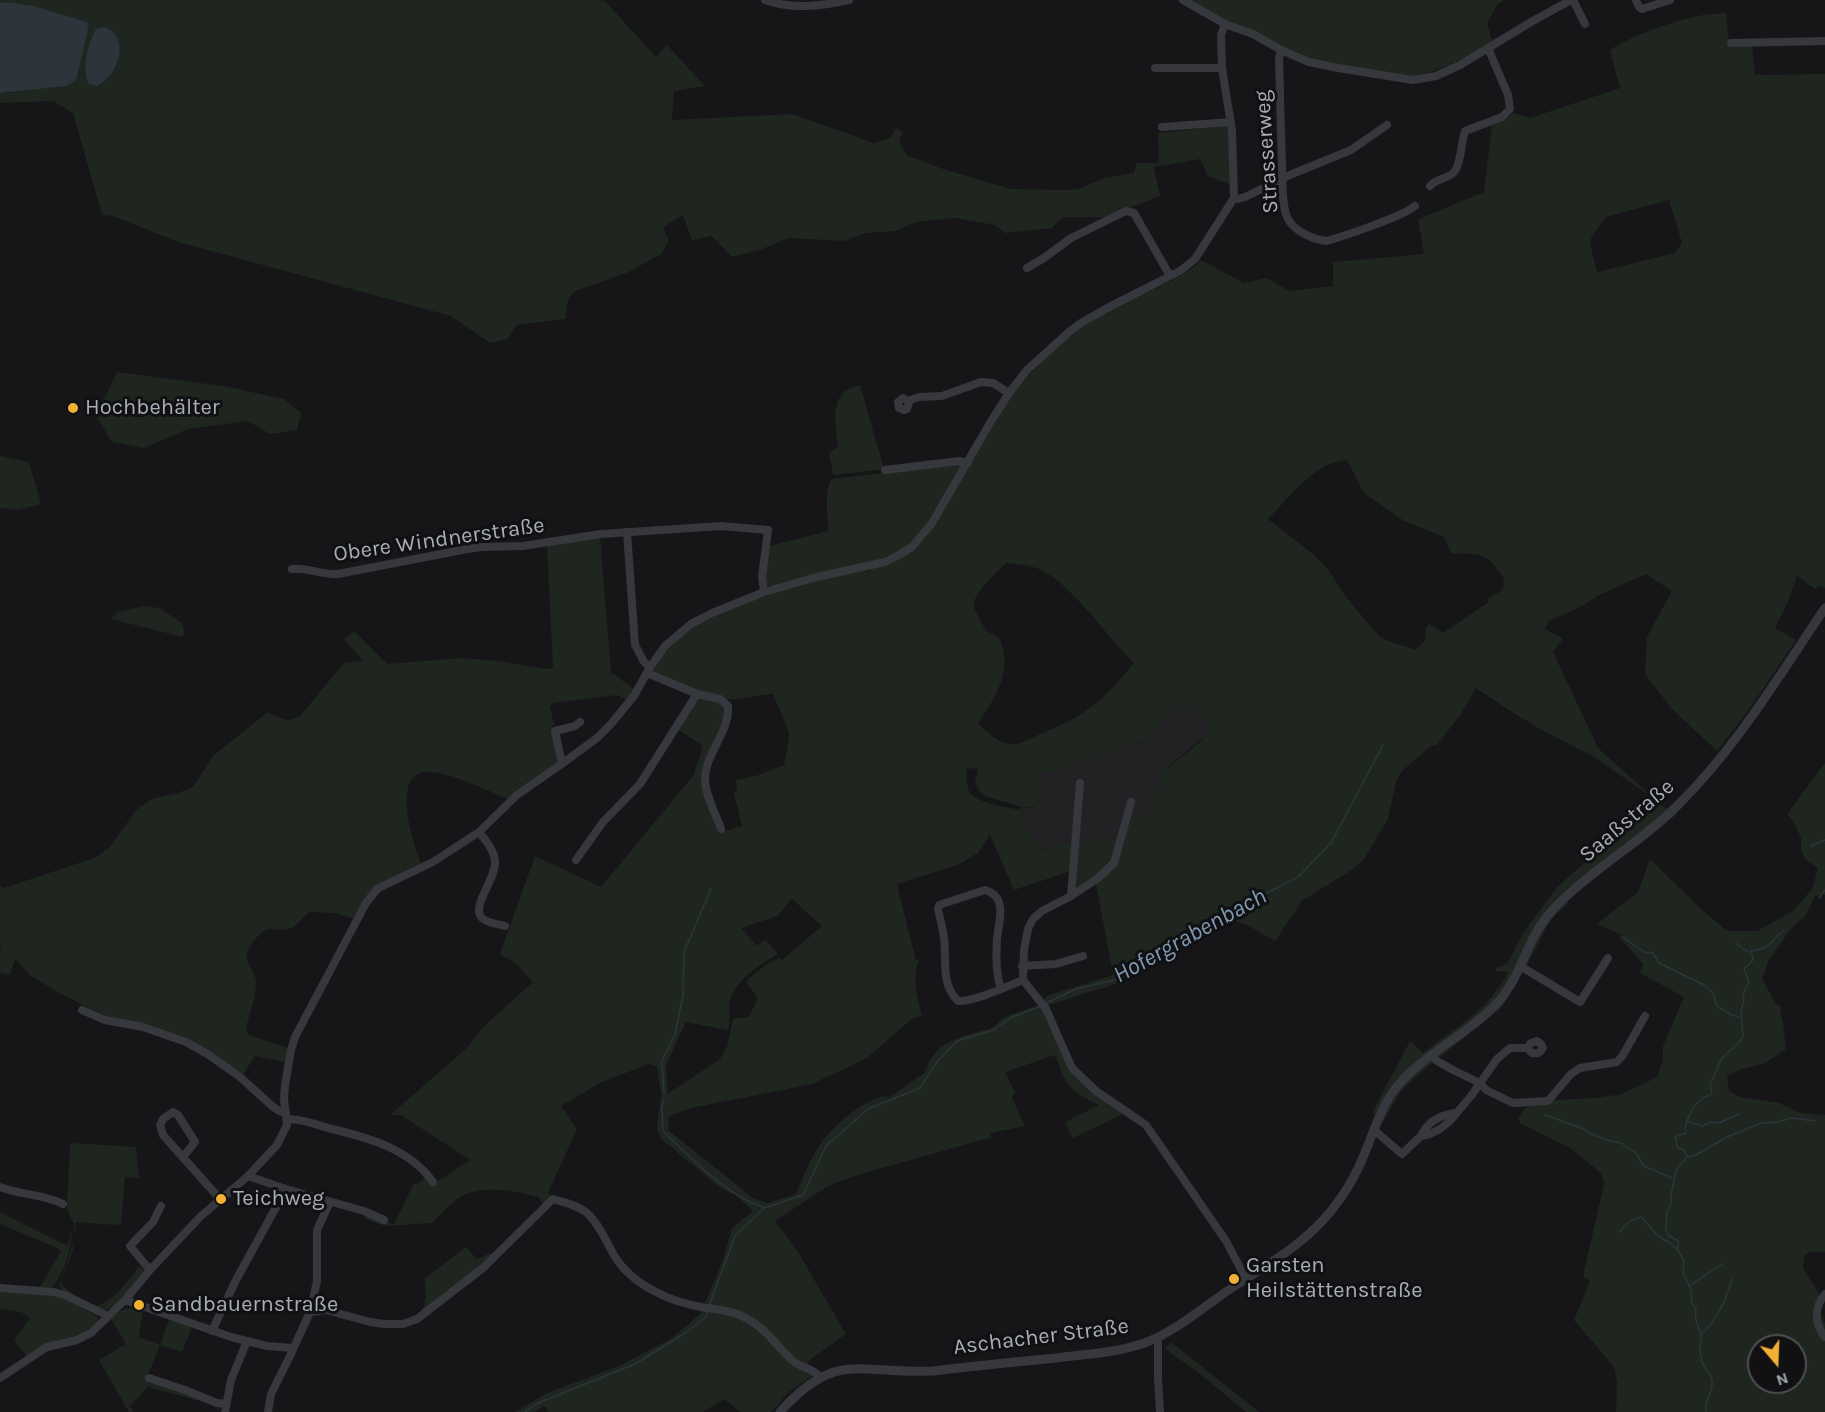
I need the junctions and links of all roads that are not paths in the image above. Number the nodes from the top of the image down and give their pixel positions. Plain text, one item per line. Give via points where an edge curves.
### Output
1 (765, 0) edge
2 (849, 0) edge
3 (1183, 0) edge
4 (1572, 0) edge
5 (1636, 0) edge
6 (1670, 0) edge
7 (1225, 24) junction
8 (1585, 24) dead end
9 (1825, 41) edge
10 (1731, 43) dead end
11 (1488, 48) junction
12 (1281, 50) junction
13 (1155, 68) dead end
14 (1222, 68) junction
15 (1231, 122) junction
16 (1387, 125) dead end
17 (1162, 128) dead end
18 (1282, 178) junction
19 (1430, 186) dead end
20 (1234, 198) junction
21 (1415, 206) dead end
22 (1027, 268) dead end
23 (1170, 276) junction
24 (1009, 393) junction
25 (908, 401) dead end
26 (968, 463) junction
27 (885, 470) dead end
28 (627, 532) junction
29 (292, 569) dead end
30 (764, 592) junction
31 (1825, 608) edge
32 (648, 670) junction
33 (697, 694) junction
34 (580, 722) dead end
35 (563, 763) junction
36 (1080, 783) dead end
37 (1131, 802) dead end
38 (721, 829) dead end
39 (479, 832) junction
40 (576, 860) dead end
41 (1071, 896) junction
42 (505, 926) dead end
43 (1083, 956) dead end
44 (1608, 958) dead end
45 (1022, 966) junction
46 (1520, 966) junction
47 (1023, 980) junction
48 (1001, 989) junction
49 (82, 1010) dead end
50 (1645, 1016) dead end
51 (1442, 1048) joint
52 (1527, 1048) dead end
53 (1432, 1056) junction
54 (1480, 1083) junction
55 (287, 1116) junction
56 (1374, 1130) junction
57 (183, 1157) junction
58 (248, 1176) junction
59 (433, 1182) dead end
60 (0, 1187) edge
61 (286, 1189) junction
62 (220, 1199) junction
63 (330, 1202) junction
64 (63, 1204) dead end
65 (161, 1206) dead end
66 (384, 1220) dead end
67 (150, 1270) junction
68 (1246, 1279) junction
69 (0, 1288) edge
70 (1825, 1294) edge
71 (125, 1300) junction
72 (310, 1312) junction
73 (108, 1316) junction
74 (212, 1331) junction
75 (1825, 1337) edge
76 (1156, 1338) junction
77 (247, 1341) junction
78 (293, 1348) junction
79 (820, 1377) junction
80 (0, 1378) edge
81 (149, 1378) dead end
82 (225, 1408) edge
83 (268, 1412) edge
84 (780, 1412) edge
85 (1160, 1412) edge

1 - 2 street via 804,6
3 - 7 street
4 - 8 street
4 - 11 street
5 - 6 street via 1642,9
7 - 12 street
7 - 14 street via 1221,35
9 - 10 street
11 - 12 street via 1449,71 1413,80 1320,65
11 - 19 street via 1510,109 1502,117 1465,131 1455,172
12 - 18 street, Strasserweg
13 - 14 street
14 - 15 street
15 - 17 street
15 - 20 street
16 - 18 street via 1351,150
18 - 20 street via 1242,199
18 - 21 street, Strasserweg via 1285,209 1291,224 1322,240
20 - 23 street via 1195,259
22 - 23 street via 1071,238 1130,211
23 - 24 street via 1068,332 1027,370
24 - 25 street via 993,383 981,382 942,396
24 - 26 street
26 - 27 street
26 - 30 street via 932,524 912,547 885,562
28 - 29 street, Obere Windnerstraße via 523,546 481,547 338,574
28 - 30 street, Obere Windnerstraße via 721,526 768,530
28 - 32 street via 635,645
30 - 32 street via 691,624 665,646
31 - 46 street, Saaßstraße via 1714,768 1674,810 1552,911
32 - 33 street
32 - 35 street via 634,696 611,724
33 - 38 street via 720,699 728,706 705,779
33 - 40 street via 640,784 603,822
34 - 35 street via 555,731
35 - 39 street via 517,795
36 - 41 street
37 - 41 street via 1114,863
39 - 42 street via 492,850 496,865 478,912 481,918
39 - 55 street via 372,895 291,1050 284,1098
41 - 45 street via 1033,919
43 - 45 street via 1056,964
44 - 46 street via 1580,1002
45 - 47 street
46 - 51 street, Saaßstraße via 1501,999
47 - 48 street
47 - 68 street via 1043,1005 1072,1068 1096,1091 1146,1125 1226,1241
48 - 48 street via 962,1002 953,996 945,978 939,905 985,890 995,896 1001,914 996,941
49 - 55 street via 186,1042 240,1077
50 - 54 street via 1617,1062 1580,1068 1548,1101 1513,1103
51 - 53 street, Aschacher Straße
52 - 54 street via 1510,1048
53 - 54 street
53 - 56 street, Aschacher Straße via 1394,1090
54 - 56 street via 1450,1121 1421,1136 1402,1154
55 - 58 street via 285,1132 277,1145
55 - 59 street via 385,1144 414,1162
56 - 68 street, Aschacher Straße via 1356,1172 1321,1224
57 - 57 street via 161,1130 163,1119 173,1112 195,1142
57 - 62 street
58 - 61 street
58 - 62 street
60 - 64 street
61 - 63 street
61 - 74 street
62 - 67 street
63 - 66 street
63 - 72 street via 317,1230 317,1281
65 - 67 street via 153,1222 130,1246
67 - 71 street
68 - 76 street, Aschacher Straße
69 - 73 street via 54,1292
70 - 75 street via 1817,1310 1818,1329
71 - 73 street
71 - 74 street
72 - 78 street
72 - 79 street via 327,1310 384,1324 410,1322 483,1268 553,1199 586,1212 615,1257 640,1282 672,1300 738,1314 755,1323 790,1359
73 - 80 street via 84,1338 47,1347
74 - 77 street
76 - 79 street, Aschacher Straße via 1094,1354 933,1371 855,1368
76 - 85 street
77 - 78 street
77 - 82 street via 231,1380
78 - 83 street via 271,1394
79 - 84 street, Aschacher Straße
81 - 82 street

